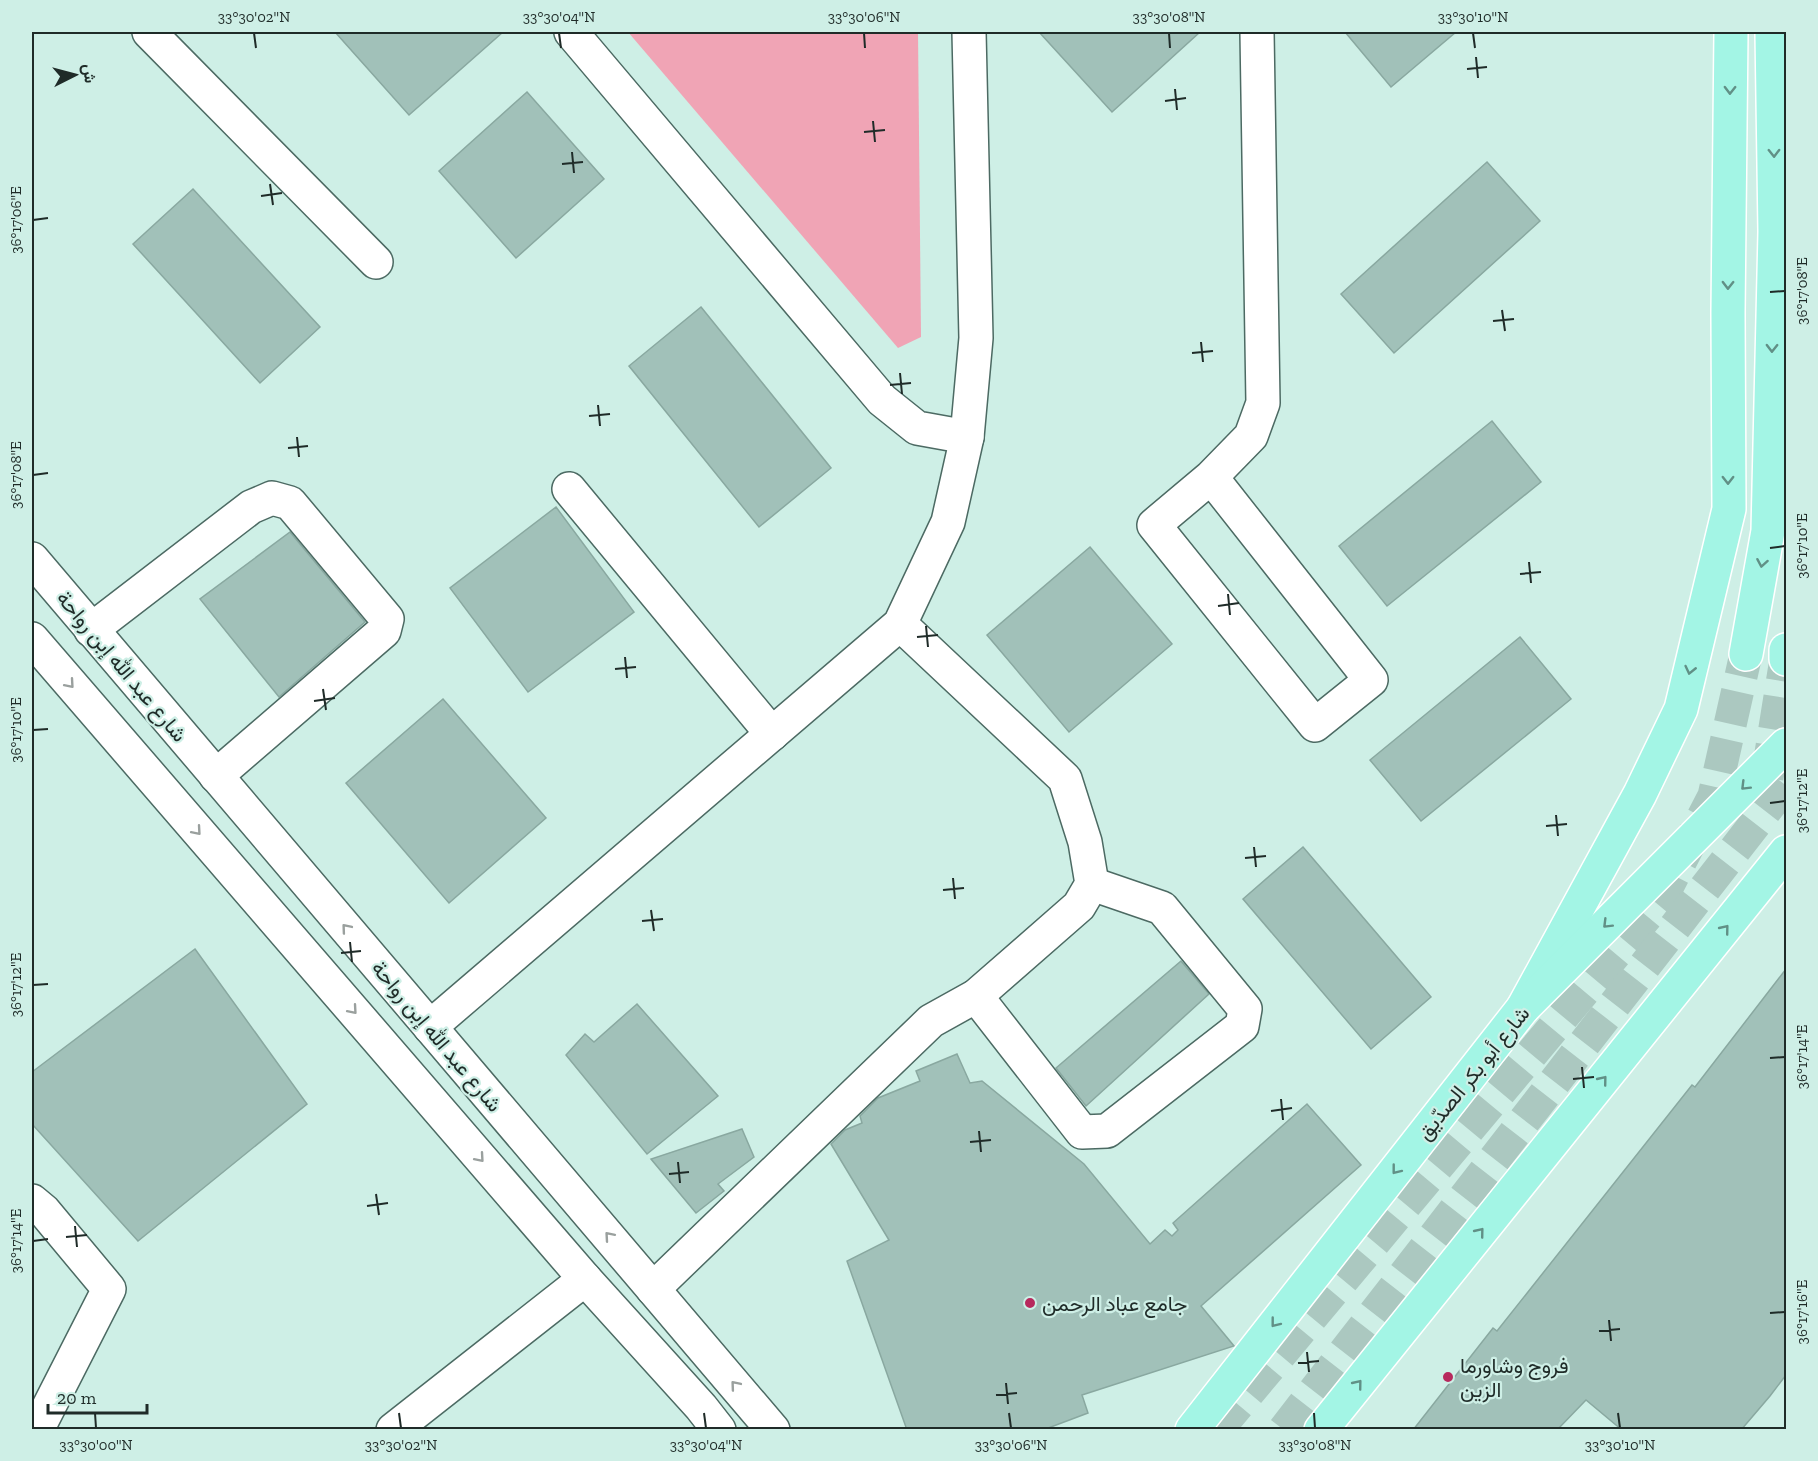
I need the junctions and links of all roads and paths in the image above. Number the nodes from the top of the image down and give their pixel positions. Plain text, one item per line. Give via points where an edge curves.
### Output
1 (571, 32) edge
2 (969, 32) edge
3 (1257, 32) edge
4 (1731, 32) edge
5 (1772, 32) edge
6 (166, 37) edge
7 (376, 262) dead end
8 (967, 437) junction
9 (1211, 477) junction
10 (569, 489) dead end
11 (32, 559) edge
12 (900, 624) junction
13 (91, 630) junction
14 (32, 639) edge
15 (1746, 654) tunnel mouth
16 (772, 734) junction
17 (1786, 745) edge
18 (216, 776) junction
19 (1786, 852) edge
20 (1092, 884) junction
21 (976, 996) junction
22 (1523, 1008) junction
23 (430, 1027) junction
24 (32, 1201) edge
25 (585, 1279) junction
26 (653, 1288) junction
27 (37, 1430) edge
28 (393, 1430) edge
29 (719, 1430) edge
30 (773, 1430) edge
31 (1192, 1430) edge
32 (1321, 1430) edge

1 - 8 street via 882,400 917,428
2 - 8 street via 976,338
3 - 9 street via 1263,403 1251,436
4 -> 22 main road via 1729,509 1681,709 1640,794
5 -> 15 main road via 1775,232 1768,531
6 - 7 street
8 - 12 street via 948,522
9 - 9 street via 1371,680 1315,725 1154,525
10 - 16 street
11 - 13 street, شارع عبد الله إبن رواحة
12 - 16 street
12 - 20 street via 1065,779
13 - 18 street, شارع عبد الله إبن رواحة
13 - 18 street via 251,507 272,498 290,503 387,619 384,631
14 -> 25 street
16 - 23 street
17 -> 22 main road, شارع أبو بكر الصدّيق
23 -> 18 street, شارع عبد الله إبن رواحة
32 -> 19 main road
20 - 21 street via 1079,906
20 - 21 street via 1162,908 1245,1009 1242,1026 1107,1131 1082,1132
21 - 26 street via 931,1021
22 -> 31 main road, شارع أبو بكر الصدّيق
26 -> 23 street, شارع عبد الله إبن رواحة
24 - 27 street via 109,1289
25 - 28 street
25 - 29 street
30 -> 26 street, شارع عبد الله إبن رواحة

